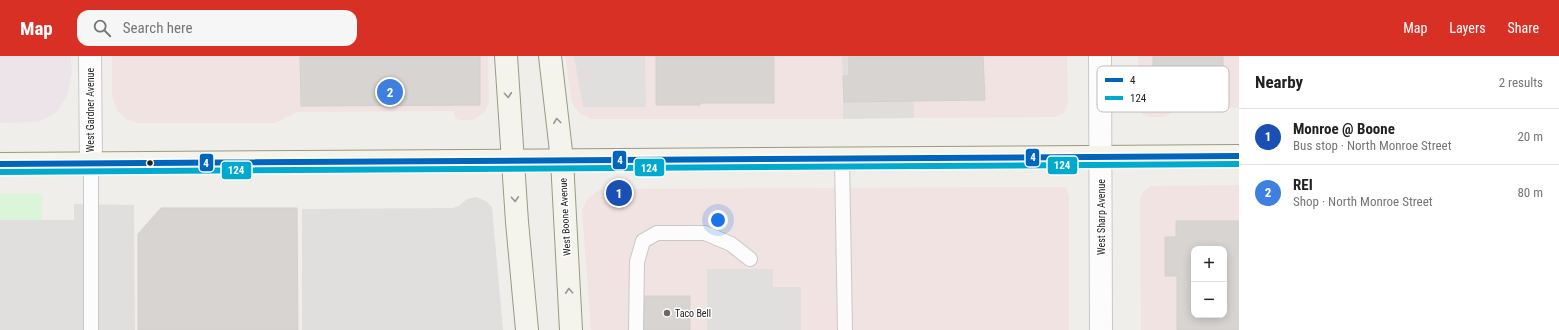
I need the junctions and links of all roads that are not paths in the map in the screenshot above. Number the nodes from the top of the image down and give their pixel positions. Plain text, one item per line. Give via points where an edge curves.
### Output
1 (90, 56) edge
2 (506, 56) edge
3 (550, 56) edge
4 (1100, 56) edge
5 (1100, 66) edge
6 (1101, 112) edge
7 (1239, 156) edge
8 (1101, 157) junction
9 (842, 159) junction
10 (512, 160) junction
11 (562, 160) junction
12 (91, 163) junction
13 (0, 164) edge
14 (750, 259) dead end
15 (91, 330) edge
16 (526, 330) edge
17 (572, 330) edge
18 (636, 330) edge
19 (845, 330) edge
20 (1101, 330) edge

1 - 12 street, West Gardner Avenue
2 -> 10 main road
11 -> 3 main road, West Boone Avenue
4 - 5 street, West Sharp Avenue
6 - 8 street, West Sharp Avenue
7 - 8 main road
8 - 9 main road
8 - 20 street, West Sharp Avenue
9 - 11 main road
9 - 19 lane
10 - 11 main road
10 - 12 main road
10 -> 16 main road
17 -> 11 main road, West Boone Avenue
12 - 13 main road
12 - 15 lane
14 - 18 lane via 730,244 705,233 657,233 643,241 637,262

